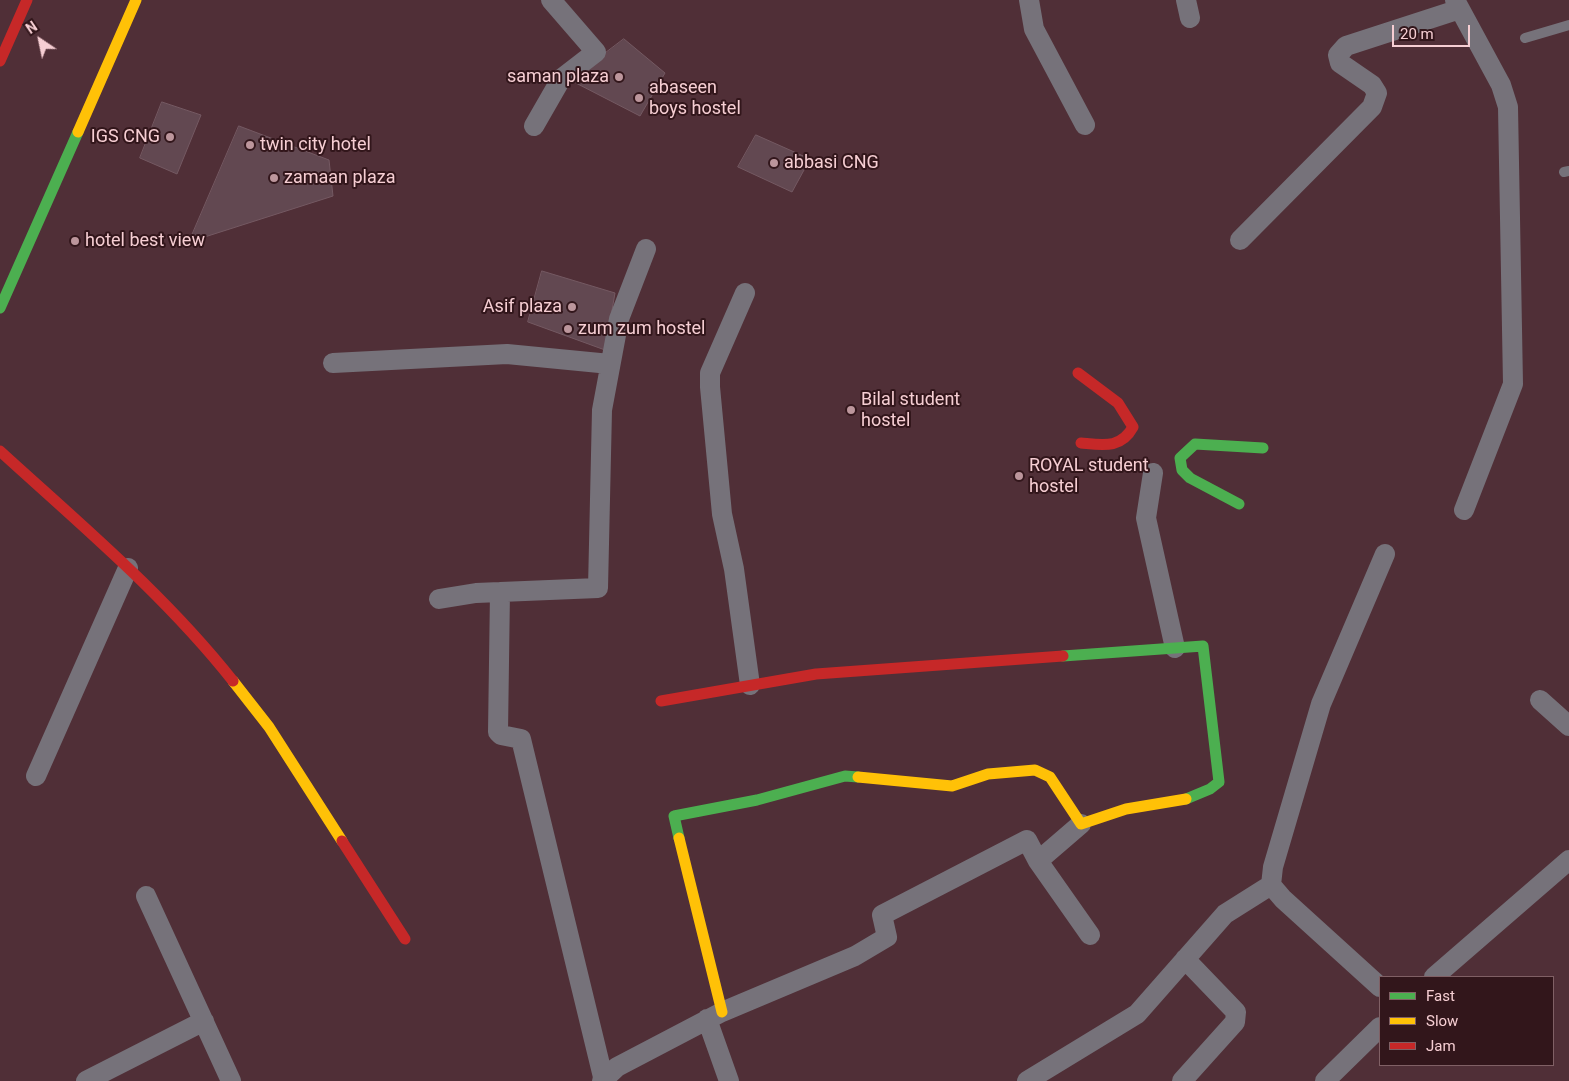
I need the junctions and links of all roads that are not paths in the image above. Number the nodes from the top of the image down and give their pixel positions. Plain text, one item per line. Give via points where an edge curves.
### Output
1 (27, 0) edge
2 (136, 0) edge
3 (551, 0) edge
4 (1029, 0) edge
5 (1457, 5) edge
6 (1569, 25) edge
7 (1525, 38) dead end
8 (0, 61) edge
9 (1085, 125) dead end
10 (534, 126) dead end
11 (1240, 240) dead end
12 (646, 249) dead end
13 (745, 293) dead end
14 (0, 308) edge
15 (333, 362) dead end
16 (610, 364) junction
17 (1078, 373) dead end
18 (1081, 442) dead end
19 (1263, 448) dead end
20 (0, 450) edge
21 (1153, 473) dead end
22 (1239, 504) dead end
23 (1464, 510) dead end
24 (1385, 554) dead end
25 (128, 568) junction
26 (500, 592) junction
27 (439, 599) dead end
28 (1175, 648) junction
29 (750, 685) junction
30 (661, 700) dead end
31 (1540, 700) dead end
32 (1569, 726) edge
33 (36, 776) dead end
34 (1081, 824) junction
35 (1569, 860) edge
36 (1038, 861) junction
37 (1271, 885) junction
38 (146, 896) dead end
39 (1090, 935) dead end
40 (405, 939) dead end
41 (1185, 959) junction
42 (1435, 976) edge
43 (1379, 986) edge
44 (715, 1016) junction
45 (204, 1021) junction
46 (1379, 1028) edge
47 (86, 1081) edge
48 (231, 1081) edge
49 (603, 1081) edge
50 (729, 1081) edge
51 (1027, 1081) edge
52 (1182, 1081) edge
53 (1325, 1081) edge

1 - 8 main road
2 - 14 main road
3 - 10 street via 596,52 561,79
4 - 9 street via 1034,29
5 - 11 street via 1346,46 1338,55 1340,63 1372,85 1377,93 1372,107
5 - 23 street via 1502,85 1508,107 1513,384
6 - 7 lane
12 - 16 street via 619,319
13 - 29 street via 710,373 710,387 722,514 734,569
15 - 16 street via 506,354
16 - 26 street via 602,410 598,588
17 - 18 main road via 1118,404 1133,427 1128,438 1118,445
19 - 22 main road via 1195,444 1180,458 1182,470 1190,478
20 - 25 main road
21 - 28 street via 1146,518
24 - 37 street via 1321,704
25 - 33 street
25 - 40 main road via 201,641 269,727
26 - 27 street
26 - 49 street via 498,732 521,739
28 - 29 main road via 816,674
28 - 34 main road via 1203,646 1219,782 1198,796 1125,810
29 - 30 main road
31 - 32 street
34 - 36 street
34 - 44 main road via 1050,777 1035,770 988,774 952,786 845,776 757,800 674,816
35 - 42 street
36 - 39 street
36 - 44 street via 1027,840 882,915 887,937 855,956
37 - 41 street via 1225,914
37 - 43 street
38 - 45 street
41 - 51 street via 1137,1014
41 - 52 street via 1236,1012 1236,1022
44 - 49 street via 617,1067
44 - 50 street
45 - 47 street
45 - 48 street
46 - 53 street

